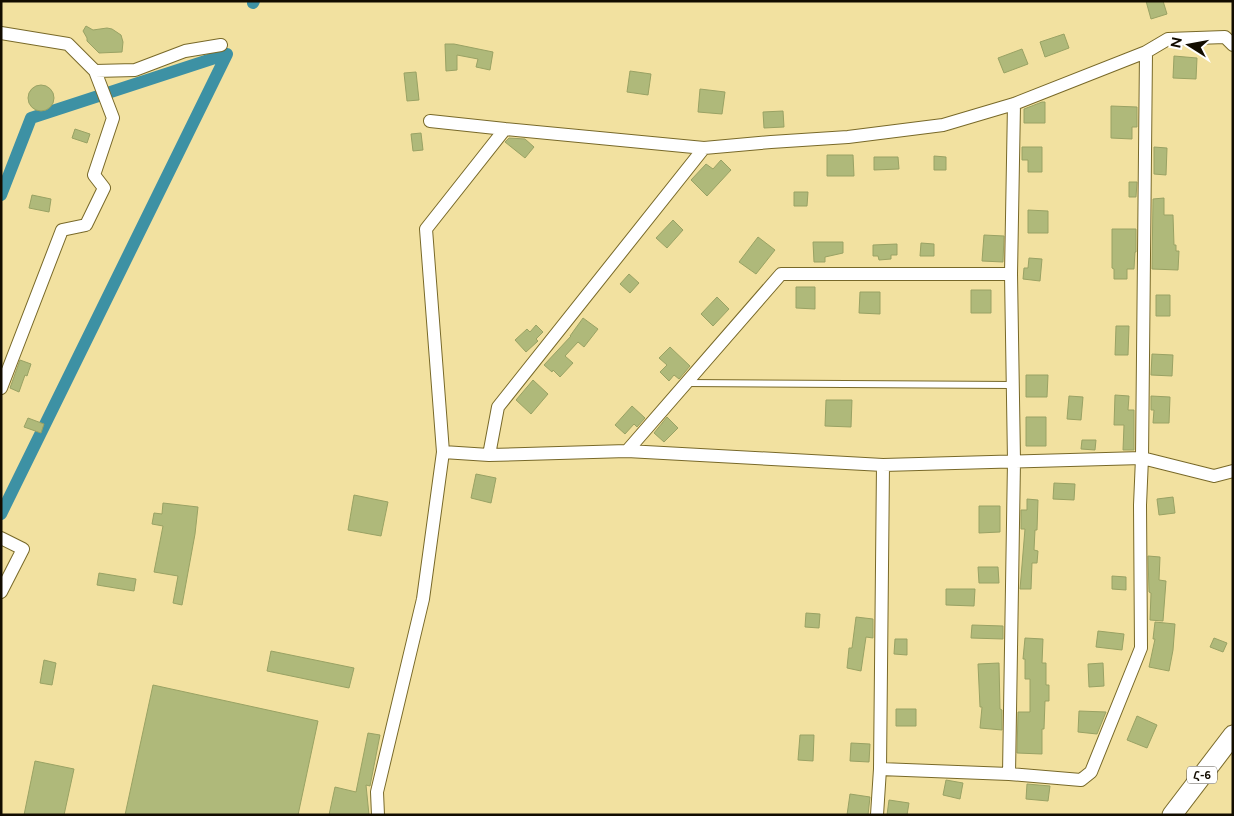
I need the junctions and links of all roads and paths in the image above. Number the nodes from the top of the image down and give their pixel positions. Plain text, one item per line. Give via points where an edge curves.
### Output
1 (1, 33) edge
2 (221, 45) dead end
3 (1233, 45) edge
4 (1146, 52) junction
5 (95, 71) junction
6 (1014, 104) junction
7 (430, 121) dead end
8 (505, 129) junction
9 (704, 148) junction
10 (1011, 274) junction
11 (686, 383) junction
12 (1012, 385) junction
13 (1, 388) edge
14 (627, 451) junction
15 (443, 452) junction
16 (489, 456) junction
17 (1142, 458) junction
18 (1014, 461) junction
19 (883, 466) junction
20 (1233, 471) edge
21 (1, 538) edge
22 (1, 592) edge
23 (1233, 735) edge
24 (880, 769) junction
25 (1009, 774) junction
26 (378, 815) edge
27 (877, 815) edge
28 (1172, 815) edge

1 - 5 street via 68,44
2 - 5 street via 185,51 135,70
3 - 4 street via 1225,36 1168,39
4 - 6 street
4 - 17 street
5 - 13 street via 113,118 94,175 104,188 86,225 62,230
6 - 9 street via 943,125 848,137
6 - 10 street
7 - 8 street
8 - 9 street
8 - 15 street via 426,229
9 - 16 street via 498,407
10 - 11 street via 781,274
10 - 12 street
11 - 12 lane
11 - 14 street
12 - 18 street
14 - 16 street
14 - 19 street
15 - 16 street
15 - 26 street via 422,599 377,792
17 - 18 street
17 - 20 street via 1214,476
17 - 25 street via 1141,648 1091,772 1081,780
18 - 19 street
18 - 25 street
19 - 24 street
21 - 22 street via 23,549
23 - 28 main road, Հ-6
24 - 25 street
24 - 27 street

